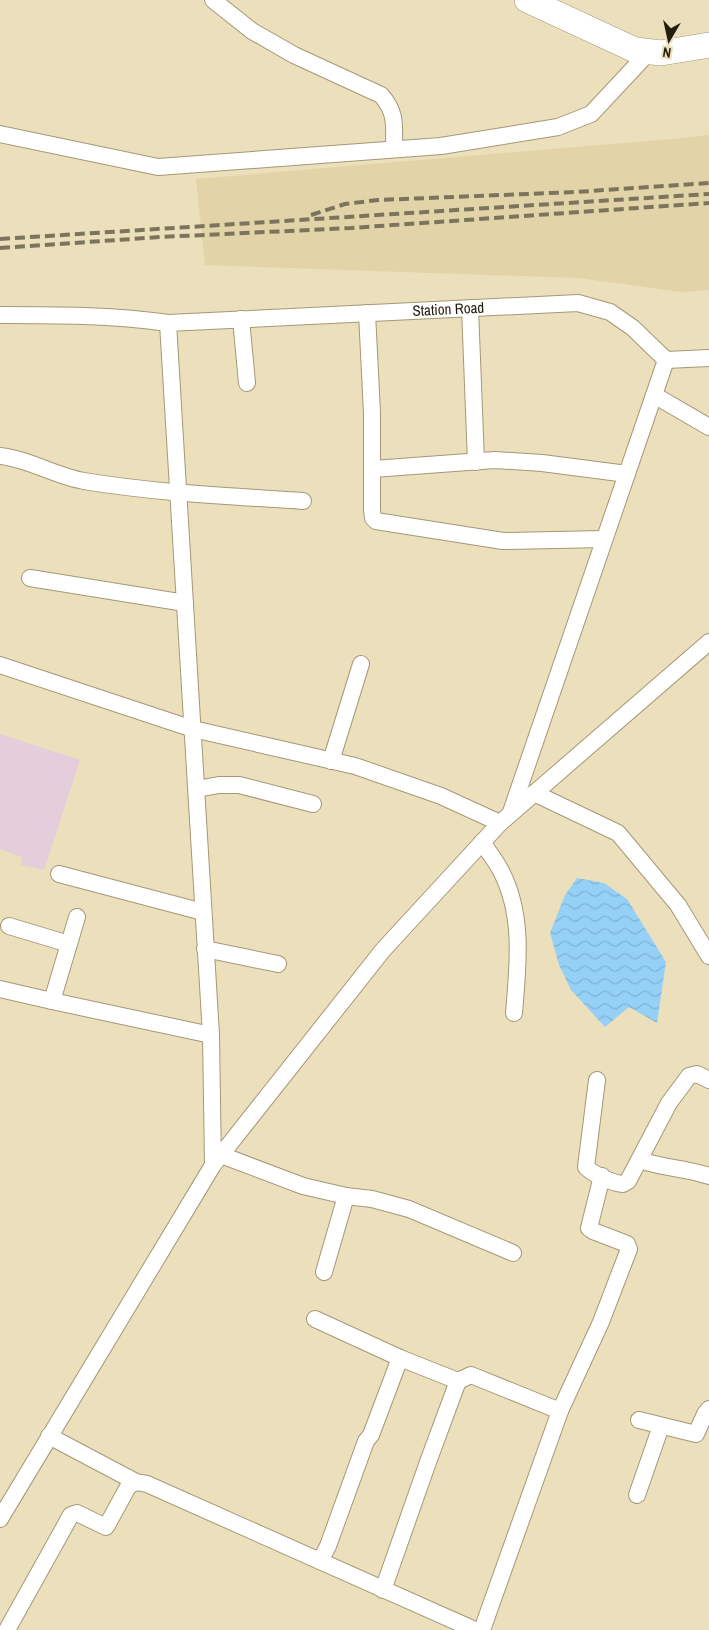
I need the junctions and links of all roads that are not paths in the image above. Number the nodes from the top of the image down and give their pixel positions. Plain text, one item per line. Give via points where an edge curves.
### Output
1 (213, 0) edge
2 (527, 0) edge
3 (709, 46) edge
4 (648, 53) junction
5 (0, 134) edge
6 (394, 149) junction
7 (470, 308) junction
8 (367, 313) junction
9 (0, 315) edge
10 (241, 319) junction
11 (168, 323) junction
12 (709, 358) edge
13 (666, 360) junction
14 (247, 383) dead end
15 (654, 395) junction
16 (709, 427) edge
17 (0, 456) edge
18 (476, 462) junction
19 (373, 469) junction
20 (627, 474) junction
21 (178, 493) junction
22 (304, 501) dead end
23 (604, 539) junction
24 (30, 578) dead end
25 (185, 603) junction
26 (709, 642) edge
27 (361, 664) dead end
28 (0, 667) edge
29 (194, 728) junction
30 (331, 761) junction
31 (197, 789) junction
32 (534, 793) junction
33 (314, 804) dead end
34 (505, 818) junction
35 (482, 842) junction
36 (59, 874) dead end
37 (203, 912) junction
38 (77, 917) dead end
39 (9, 926) dead end
40 (69, 944) junction
41 (205, 949) junction
42 (709, 956) edge
43 (278, 964) dead end
44 (0, 989) edge
45 (52, 1001) junction
46 (514, 1014) dead end
47 (211, 1035) junction
48 (597, 1080) dead end
49 (709, 1080) edge
50 (217, 1160) junction
51 (640, 1160) junction
52 (602, 1176) junction
53 (709, 1176) edge
54 (346, 1196) junction
55 (513, 1253) dead end
56 (324, 1272) dead end
57 (315, 1318) dead end
58 (400, 1358) junction
59 (458, 1381) junction
60 (709, 1409) edge
61 (560, 1411) junction
62 (639, 1420) dead end
63 (661, 1426) junction
64 (49, 1436) junction
65 (136, 1482) junction
66 (637, 1495) dead end
67 (0, 1519) edge
68 (320, 1562) junction
69 (383, 1590) junction
70 (7, 1630) edge
71 (475, 1630) edge
72 (482, 1630) edge

1 - 6 street via 277,46 381,95 389,104 394,120
2 - 4 highway
3 - 4 highway
4 - 6 street via 591,114 558,127 441,146
5 - 6 street via 158,167
7 - 8 street, Station Road
7 - 13 street, Station Road via 578,303 610,312 633,328
7 - 18 street
8 - 10 street, Station Road
8 - 19 street
9 - 11 street, Station Road via 96,316
10 - 11 street, Station Road
10 - 14 street
11 - 21 street
12 - 13 street
13 - 15 street
15 - 16 street
15 - 20 street
17 - 21 street via 80,480
18 - 19 street
18 - 20 street via 542,463
19 - 23 street via 372,510 376,521 503,541
20 - 23 street
21 - 22 street
21 - 25 street
23 - 34 street
24 - 25 street
25 - 29 street
26 - 32 street
27 - 30 street
28 - 29 street
29 - 30 street
29 - 31 street
30 - 34 street via 401,781
31 - 33 street via 239,785
31 - 37 street
32 - 34 street
32 - 42 street via 618,833 678,904
34 - 35 street
35 - 46 street via 501,870 514,907 518,937
35 - 50 street via 383,950
36 - 37 street
37 - 41 street
38 - 40 street
39 - 40 street
40 - 45 street
41 - 43 street
41 - 47 street
44 - 45 street
45 - 47 street
47 - 50 street
48 - 52 street via 586,1165
49 - 51 street via 697,1074 689,1076 669,1103
50 - 54 street
50 - 64 street
51 - 52 street via 623,1184
51 - 53 street
52 - 61 street via 589,1228 627,1244 629,1250 601,1322
54 - 55 street via 408,1209
54 - 56 street
57 - 58 street
58 - 59 street
58 - 68 street
59 - 61 street via 471,1375
59 - 69 street
60 - 63 street via 696,1434
61 - 72 street
62 - 63 street
63 - 66 street
64 - 65 street
64 - 67 street
65 - 68 street
65 - 70 street via 128,1487 106,1528 77,1513 71,1515
68 - 69 street
69 - 71 street

